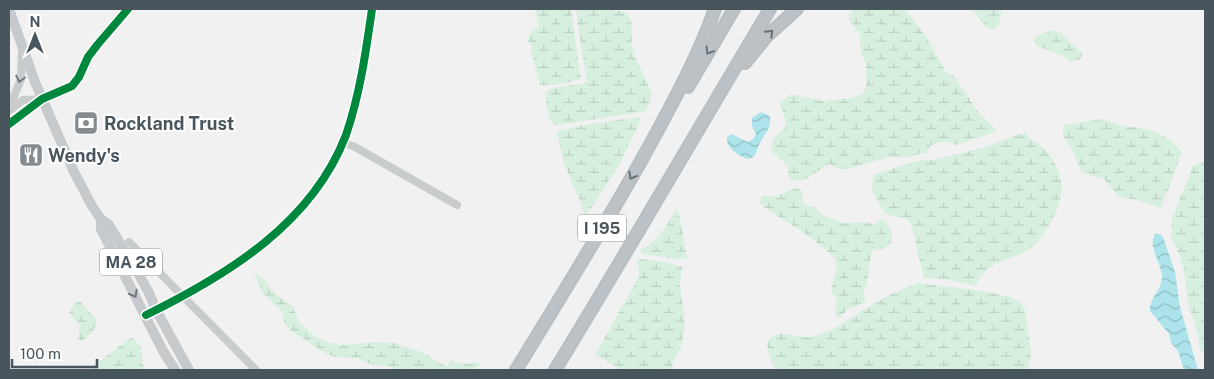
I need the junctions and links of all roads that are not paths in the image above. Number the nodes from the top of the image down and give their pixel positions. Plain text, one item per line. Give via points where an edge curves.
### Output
1 (10, 9) edge
2 (128, 9) edge
3 (372, 9) edge
4 (715, 9) edge
5 (734, 9) edge
6 (770, 9) edge
7 (797, 9) edge
8 (23, 47) junction
9 (42, 99) junction
10 (9, 110) edge
11 (9, 124) edge
12 (656, 133) junction
13 (342, 142) junction
14 (682, 159) junction
15 (457, 204) dead end
16 (101, 219) junction
17 (129, 242) dead end
18 (183, 297) junction
19 (156, 310) junction
20 (146, 316) junction
21 (545, 322) junction
22 (581, 328) junction
23 (175, 370) edge
24 (189, 370) edge
25 (256, 370) edge
26 (507, 370) edge
27 (516, 370) edge
28 (555, 370) edge
29 (560, 370) edge

1 - 8 main road, MA 28
2 - 9 street via 88,57 75,82 65,90
3 - 13 street via 358,94
4 - 12 highway
5 -> 12 highway via 683,95
6 - 14 highway
14 -> 7 highway via 748,59
8 - 9 main road, MA 28
8 -> 10 street via 21,79
9 - 10 street via 23,100
9 - 11 street
9 - 16 main road, MA 28 via 74,172
12 -> 21 highway, I 195
13 - 15 street
13 - 18 street via 315,190 293,219 246,258
14 - 22 highway, I 195
16 - 19 main road, MA 28 via 109,225
16 -> 20 main road, MA 28 via 101,229
17 - 18 street
18 - 19 street
18 - 25 street
19 - 20 street
19 - 24 main road, MA 28
20 - 23 main road, MA 28
21 - 26 highway
21 - 27 highway, I 195
22 - 28 highway, I 195
22 - 29 highway

